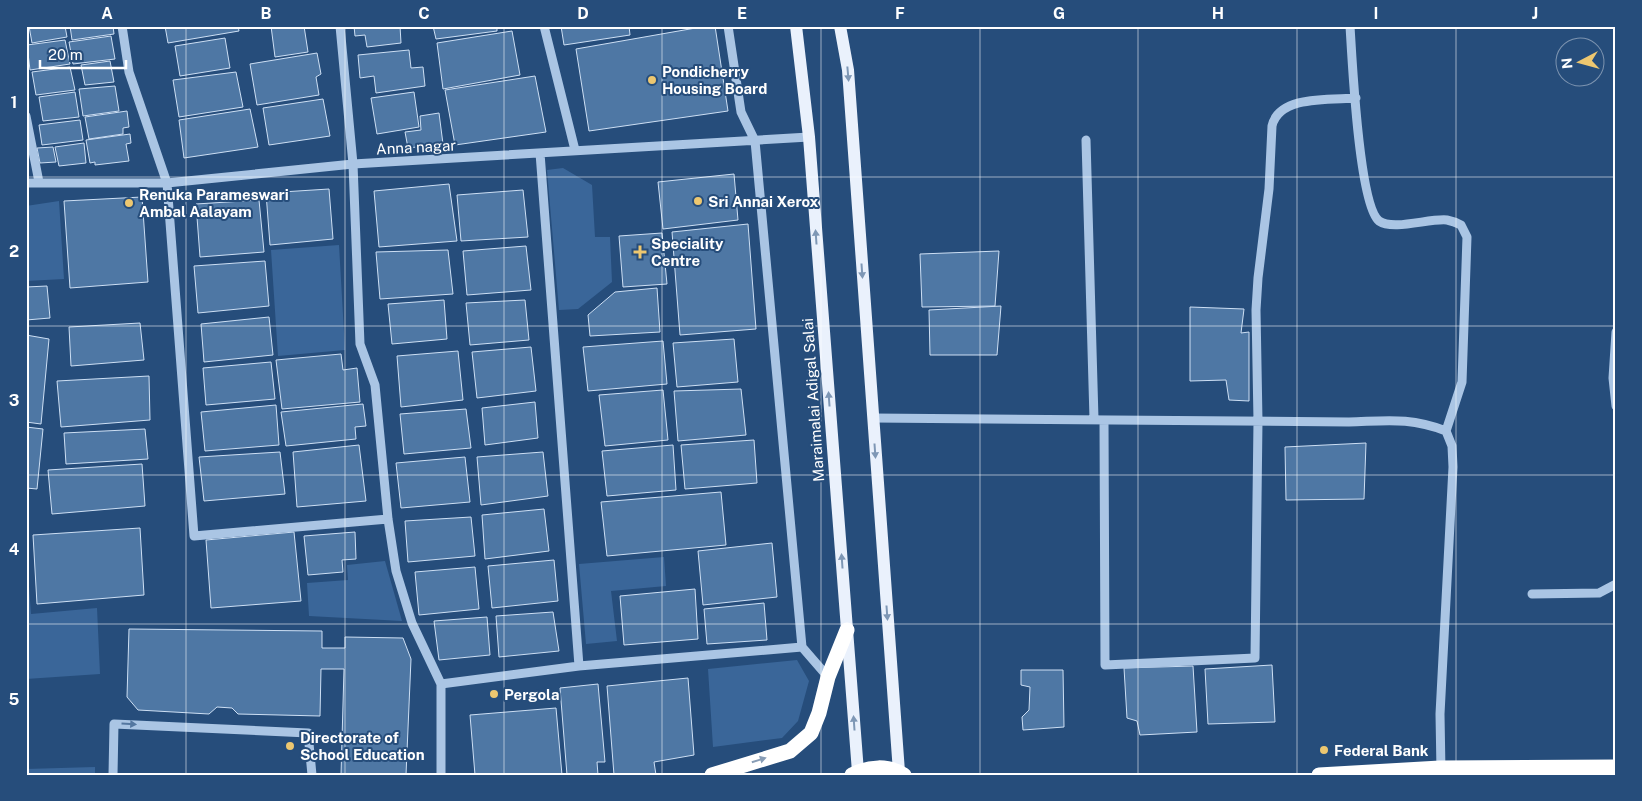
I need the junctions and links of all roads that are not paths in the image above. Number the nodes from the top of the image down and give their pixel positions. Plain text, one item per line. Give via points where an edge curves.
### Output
1 (122, 26) edge
2 (340, 26) edge
3 (544, 26) edge
4 (728, 26) edge
5 (796, 26) edge
6 (840, 26) edge
7 (1350, 26) edge
8 (1356, 98) junction
9 (26, 116) edge
10 (809, 137) junction
11 (1086, 140) dead end
12 (755, 141) junction
13 (575, 150) junction
14 (540, 153) junction
15 (353, 164) junction
16 (39, 182) junction
17 (26, 183) edge
18 (167, 183) junction
19 (1616, 332) edge
20 (1616, 406) edge
21 (873, 418) junction
22 (1099, 419) junction
23 (1258, 421) junction
24 (1446, 431) junction
25 (388, 519) junction
26 (1616, 584) edge
27 (1532, 594) dead end
28 (847, 630) junction
29 (802, 648) junction
30 (579, 666) junction
31 (828, 677) junction
32 (441, 684) junction
33 (1616, 767) edge
34 (1441, 771) edge
35 (855, 773) edge
36 (902, 773) edge
37 (114, 775) edge
38 (312, 775) edge
39 (441, 775) edge
40 (712, 775) edge
41 (1319, 775) edge

1 - 18 street via 129,72
2 - 15 street
3 - 13 street
4 - 12 street via 741,112
5 - 10 main road, Maraimalai Adigal Salai
6 -> 21 main road via 848,70
7 - 8 street
8 - 23 street via 1300,103 1284,108 1274,116 1270,189 1258,278
8 - 24 street via 1362,161 1372,210 1379,221 1392,224 1447,220 1461,225 1467,237 1462,382
9 - 16 street
10 - 12 street, Anna nagar
28 -> 10 main road, Maraimalai Adigal Salai
11 - 22 street
12 - 13 street, Anna nagar
12 - 29 street
13 - 14 street, Anna nagar
14 - 15 street, Anna nagar
14 - 30 street
15 - 18 street, Anna nagar
15 - 25 street via 360,344 375,385
16 - 17 street, Anna nagar
16 - 18 street, Anna nagar
18 - 25 street via 194,536
19 - 20 street via 1613,378
21 - 22 street
21 -> 36 main road
22 - 23 street
22 - 23 street via 1105,666 1255,658
23 - 24 street via 1408,420
24 - 34 street via 1452,446 1453,467 1440,714
25 - 32 street via 396,571 412,623
26 - 27 street via 1599,593
28 - 31 highway
35 -> 28 main road, Maraimalai Adigal Salai
29 - 30 street
29 - 31 street
30 - 32 street
40 -> 31 highway via 790,751 811,733 820,713
32 - 39 street
33 - 34 highway
34 - 41 highway
35 - 36 highway via 878,768
37 -> 38 street via 114,724 308,733

